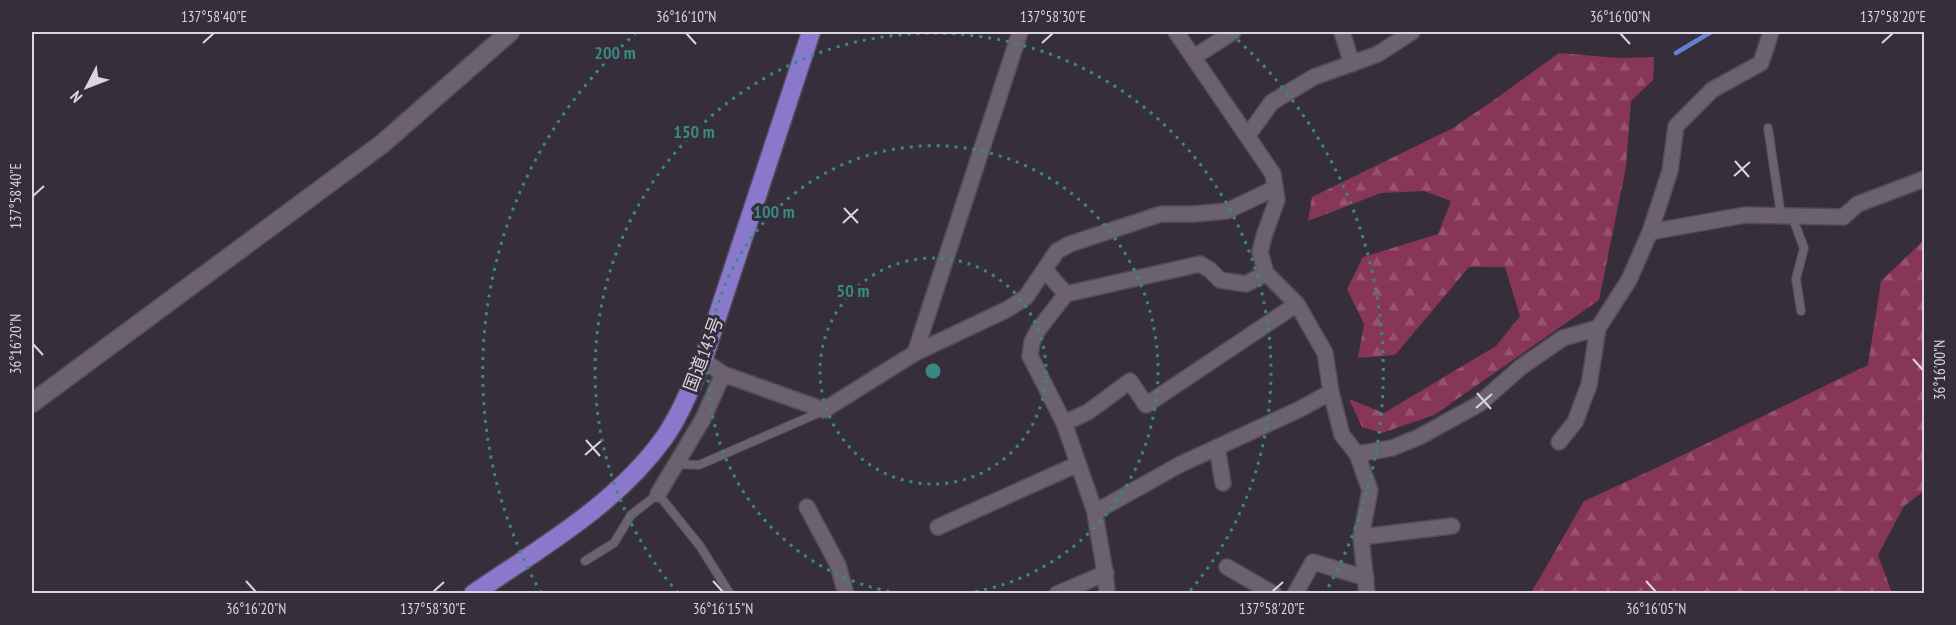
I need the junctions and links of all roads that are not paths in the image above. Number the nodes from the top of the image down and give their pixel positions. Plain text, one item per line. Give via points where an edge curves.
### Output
1 (510, 32) edge
2 (811, 32) edge
3 (1020, 32) edge
4 (1176, 32) edge
5 (1233, 32) edge
6 (1342, 32) edge
7 (1412, 32) edge
8 (1771, 32) edge
9 (1194, 57) junction
10 (1352, 64) junction
11 (1768, 129) dead end
12 (1248, 135) junction
13 (1924, 179) edge
14 (1275, 188) junction
15 (1787, 216) junction
16 (1650, 232) junction
17 (1044, 270) junction
18 (1266, 273) junction
19 (1066, 294) junction
20 (1297, 304) junction
21 (1801, 311) dead end
22 (1598, 328) junction
23 (915, 353) junction
24 (703, 360) junction
25 (723, 374) junction
26 (1331, 392) junction
27 (32, 403) edge
28 (824, 410) junction
29 (1064, 423) junction
30 (1559, 442) dead end
31 (1217, 447) junction
32 (1357, 454) junction
33 (676, 464) junction
34 (1078, 464) junction
35 (1223, 483) dead end
36 (657, 494) junction
37 (807, 507) dead end
38 (1095, 512) junction
39 (1452, 526) dead end
40 (938, 527) dead end
41 (1361, 537) junction
42 (585, 561) dead end
43 (1227, 567) dead end
44 (1106, 573) junction
45 (1366, 586) edge
46 (473, 594) edge
47 (730, 594) edge
48 (846, 594) edge
49 (1057, 594) edge
50 (1107, 594) edge
51 (1274, 594) edge
52 (1295, 594) edge

1 - 27 street via 382,144
2 - 24 highway, 国道143号
3 - 23 street
4 - 9 street
5 - 9 street
6 - 10 street
7 - 10 street via 1378,54
8 - 16 street via 1761,63 1712,90 1676,126 1670,171
9 - 12 street
10 - 12 street via 1314,77 1272,102
11 - 15 lane
12 - 14 street via 1273,174
13 - 15 street via 1858,204 1843,217
14 - 17 street via 1227,211 1161,214 1070,244 1057,252
14 - 18 street via 1277,200 1260,252
15 - 16 street via 1745,215
15 - 21 lane via 1804,248 1796,279
16 - 22 street via 1629,280
17 - 19 street
17 - 23 street via 1026,297 1008,309
18 - 19 street via 1245,284 1220,280 1200,264
18 - 20 street
19 - 29 street via 1038,330 1029,356
20 - 26 street via 1325,353
20 - 29 street via 1146,405 1131,381 1088,412
22 - 30 street via 1589,385 1575,422
22 - 32 street via 1563,338 1521,367 1479,404 1419,437
23 - 28 street
24 - 25 street
24 - 46 highway, 国道143号 via 664,437 626,481 567,530
25 - 28 street
25 - 33 street via 703,419
26 - 31 street
26 - 32 street via 1342,435
28 - 33 lane via 699,465
29 - 34 street
31 - 35 street
31 - 38 street
32 - 41 street via 1370,490
33 - 36 street
34 - 38 street
34 - 40 street
36 - 42 lane via 631,515 615,543
36 - 47 lane via 700,546
37 - 48 street via 838,565
38 - 44 street
39 - 41 street
41 - 45 street
43 - 51 street
44 - 49 street
44 - 50 street
45 - 52 street via 1314,562

